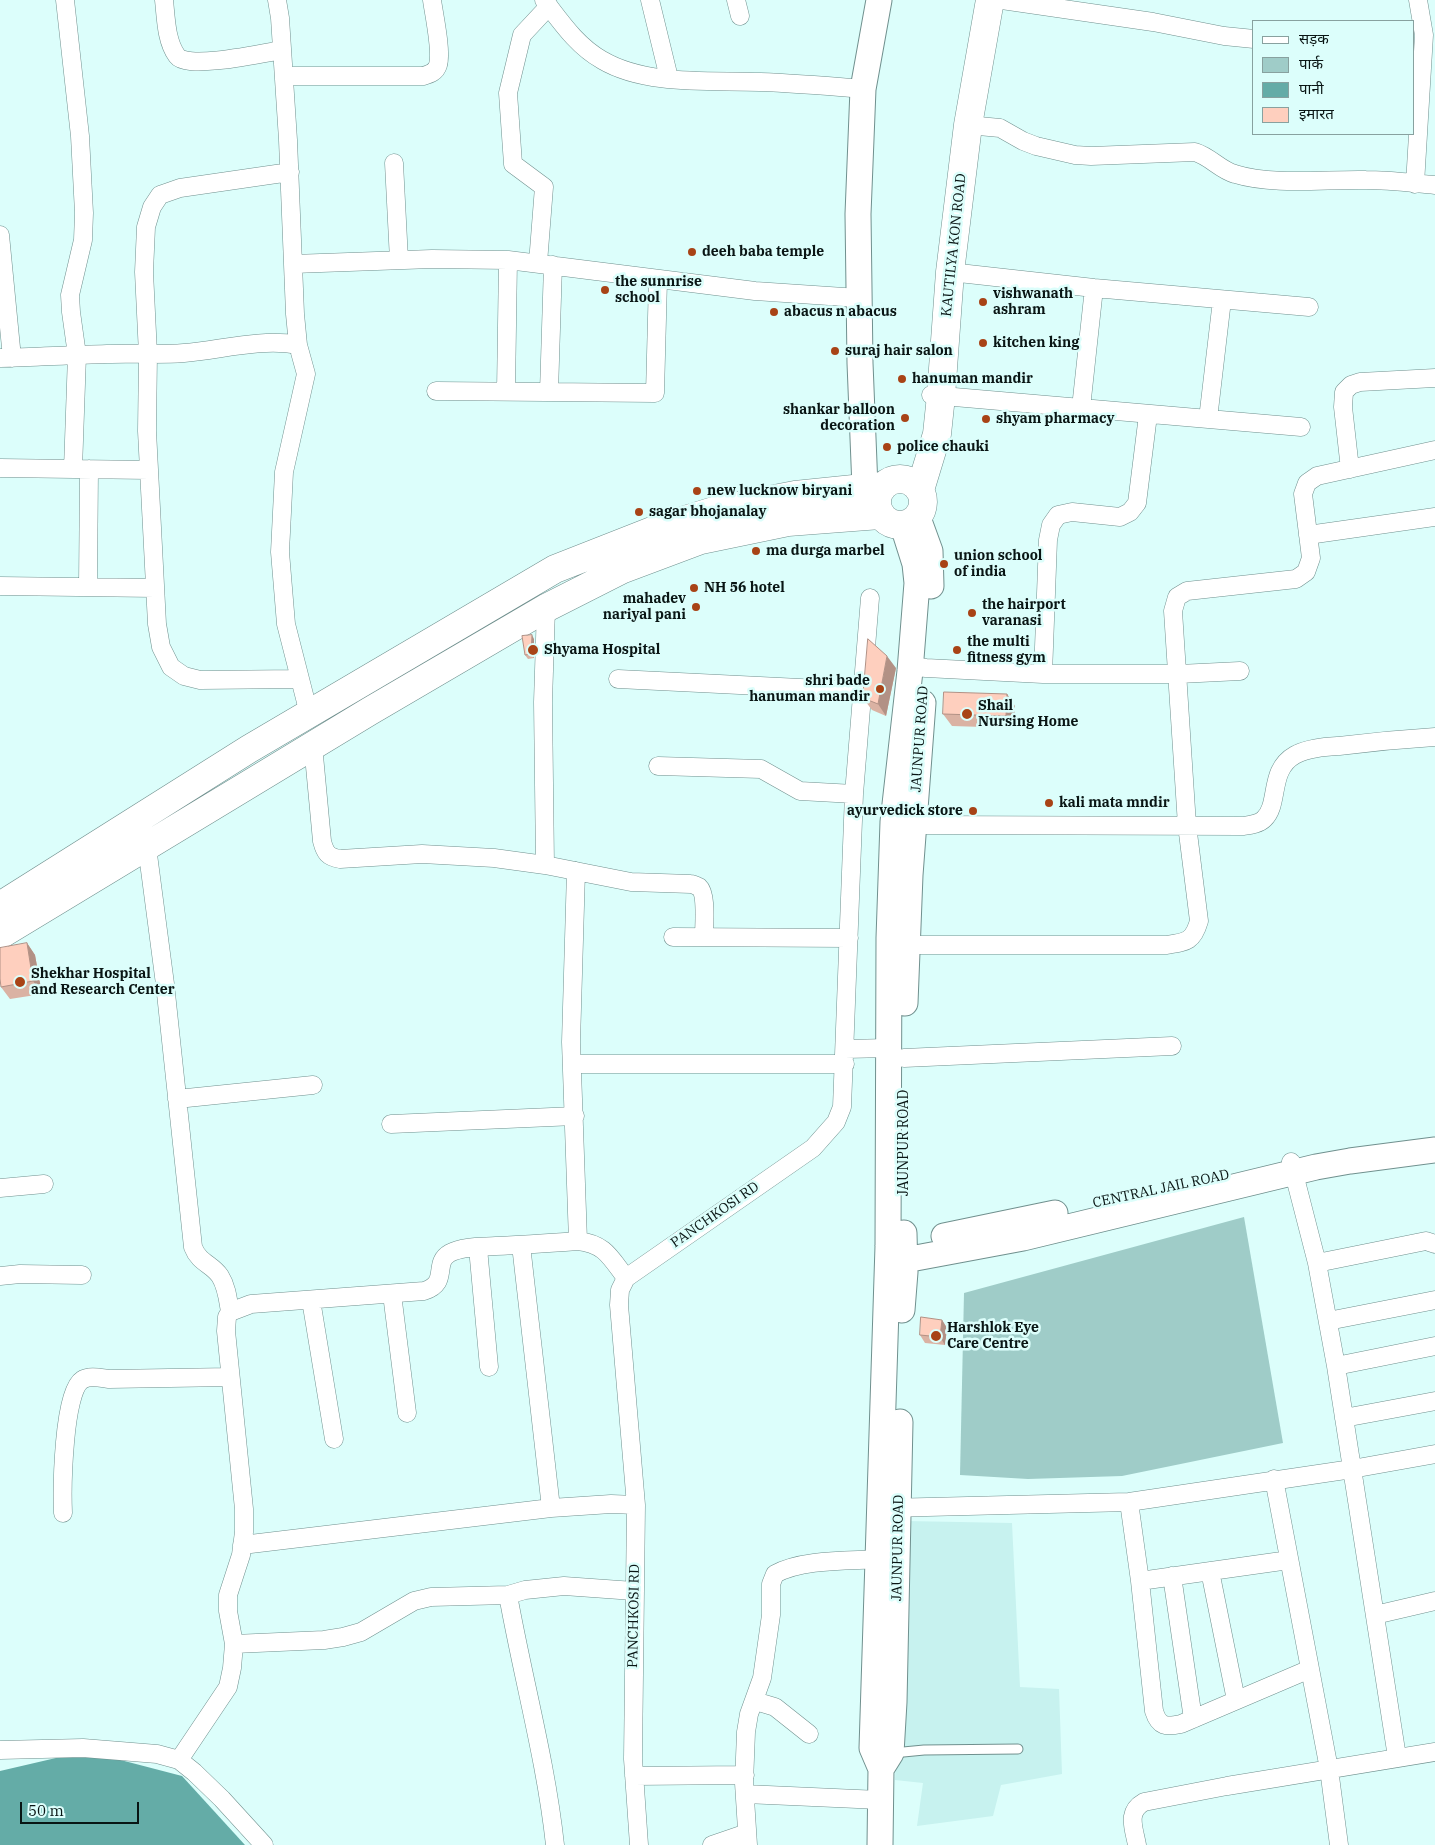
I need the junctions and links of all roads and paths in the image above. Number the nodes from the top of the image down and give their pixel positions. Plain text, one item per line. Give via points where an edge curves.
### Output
1 (65, 0) edge
2 (164, 0) edge
3 (277, 0) edge
4 (432, 0) edge
5 (650, 0) edge
6 (879, 0) edge
7 (974, 0) edge
8 (990, 0) edge
9 (1002, 0) edge
10 (1418, 0) edge
11 (546, 3) edge
12 (1252, 39) edge
13 (1418, 48) edge
14 (282, 50) junction
15 (284, 76) junction
16 (669, 78) junction
17 (863, 89) junction
18 (968, 125) junction
19 (394, 163) dead end
20 (290, 172) junction
21 (1415, 184) junction
22 (1435, 185) edge
23 (0, 235) edge
24 (399, 260) junction
25 (508, 260) junction
26 (293, 264) junction
27 (546, 264) junction
28 (950, 272) junction
29 (658, 280) junction
30 (1094, 288) junction
31 (860, 298) junction
32 (1222, 300) junction
33 (1309, 307) dead end
34 (298, 345) junction
35 (76, 354) junction
36 (148, 354) junction
37 (6, 358) edge
38 (1435, 378) edge
39 (436, 391) dead end
40 (506, 392) junction
41 (549, 392) junction
42 (934, 395) junction
43 (1080, 408) junction
44 (1148, 415) junction
45 (1208, 419) junction
46 (1301, 427) dead end
47 (1435, 450) edge
48 (0, 468) edge
49 (81, 469) junction
50 (1350, 469) junction
51 (149, 470) junction
52 (893, 486) junction
53 (1435, 517) edge
54 (900, 520) junction
55 (1308, 535) junction
56 (0, 586) edge
57 (88, 587) junction
58 (154, 588) junction
59 (870, 598) dead end
60 (546, 608) junction
61 (918, 667) junction
62 (1240, 671) dead end
63 (1043, 674) junction
64 (1179, 674) junction
65 (299, 679) junction
66 (618, 679) dead end
67 (861, 690) junction
68 (309, 714) junction
69 (1435, 737) edge
70 (313, 745) junction
71 (658, 766) dead end
72 (854, 794) junction
73 (914, 825) junction
74 (1187, 825) junction
75 (147, 847) junction
76 (544, 865) junction
77 (576, 871) junction
78 (0, 906) edge
79 (0, 935) edge
80 (673, 936) dead end
81 (704, 937) junction
82 (849, 938) junction
83 (908, 945) junction
84 (1172, 1046) dead end
85 (897, 1053) junction
86 (845, 1057) junction
87 (572, 1064) junction
88 (312, 1085) dead end
89 (177, 1099) junction
90 (575, 1116) junction
91 (391, 1124) dead end
92 (1435, 1135) edge
93 (1435, 1150) edge
94 (1292, 1167) junction
95 (44, 1184) dead end
96 (0, 1188) edge
97 (578, 1241) junction
98 (1435, 1244) edge
99 (521, 1245) junction
100 (478, 1248) junction
101 (896, 1253) junction
102 (1317, 1263) junction
103 (82, 1275) dead end
104 (0, 1276) edge
105 (626, 1278) junction
106 (392, 1294) junction
107 (311, 1300) junction
108 (1435, 1300) edge
109 (230, 1312) junction
110 (1328, 1321) junction
111 (1435, 1346) edge
112 (1336, 1366) junction
113 (489, 1367) dead end
114 (230, 1377) junction
115 (1435, 1401) edge
116 (407, 1413) dead end
117 (1344, 1418) junction
118 (334, 1439) dead end
119 (1435, 1454) edge
120 (1352, 1469) junction
121 (1274, 1479) junction
122 (1129, 1502) junction
123 (636, 1505) junction
124 (551, 1508) junction
125 (890, 1508) junction
126 (62, 1513) dead end
127 (242, 1545) junction
128 (879, 1559) junction
129 (1289, 1560) junction
130 (1210, 1571) junction
131 (1172, 1576) junction
132 (1140, 1581) junction
133 (634, 1592) junction
134 (508, 1595) junction
135 (1435, 1601) edge
136 (1375, 1615) junction
137 (234, 1644) junction
138 (1310, 1668) junction
139 (1236, 1700) junction
140 (755, 1701) junction
141 (1193, 1718) junction
142 (809, 1734) dead end
143 (1018, 1749) dead end
144 (0, 1750) edge
145 (1435, 1752) edge
146 (1397, 1757) junction
147 (179, 1760) junction
148 (886, 1761) junction
149 (1329, 1769) junction
150 (745, 1775) junction
151 (634, 1776) junction
152 (745, 1794) junction
153 (880, 1800) junction
154 (748, 1839) edge
155 (264, 1845) edge
156 (555, 1845) edge
157 (639, 1845) edge
158 (712, 1845) edge
159 (880, 1845) edge
160 (1137, 1845) edge
161 (1340, 1845) edge

1 - 35 street via 80,136 84,213 83,240 70,295
2 - 14 street via 170,44 178,58 187,62
3 - 14 street
4 - 15 street via 439,54 438,66 432,74
5 - 16 street
6 - 17 street
7 - 42 highway, KAUTILYA KON ROAD via 953,124 936,271
8 - 18 highway, KAUTILYA KON ROAD
9 - 12 street
10 - 13 street via 1424,35
11 - 16 street via 574,39 602,60 628,71
11 - 27 street via 522,34 508,93 513,164 544,187
13 - 21 street
14 - 15 street
15 - 20 street
16 - 17 street via 786,82
17 - 31 street via 858,214
18 - 21 street via 1000,128 1023,141 1075,155 1195,152 1223,170 1244,176 1285,181 1367,180
18 - 28 highway, KAUTILYA KON ROAD
19 - 24 street
20 - 26 street
20 - 36 street via 180,188 160,195 152,207 146,227 144,272
21 - 22 street
23 - 37 street
24 - 25 street
24 - 26 street
25 - 27 street
25 - 40 street
26 - 34 street
27 - 29 street
27 - 41 street
28 - 30 street
28 - 42 highway, KAUTILYA KON ROAD
29 - 31 street
29 - 41 street via 655,393
30 - 32 street
30 - 43 street
31 - 52 street via 860,363
32 - 33 street
32 - 45 street
34 - 36 street via 272,343 201,352
34 - 65 street via 306,374 284,472 280,552 286,624
35 - 36 street
35 - 37 street
35 - 49 street
36 - 51 street
38 - 50 street via 1360,382 1344,392
39 - 40 street
40 - 41 street
42 - 43 street
42 - 52 highway, KAUTILYA KON ROAD via 916,458
43 - 44 street
44 - 45 street
44 - 63 street via 1137,503 1130,512 1120,517 1072,512 1058,515 1051,525
45 - 46 street
47 - 50 street
48 - 49 street
49 - 51 street
49 - 57 street
50 - 55 street via 1317,476 1306,482 1303,494
51 - 58 street
52 - 54 highway via 879,491 876,503
52 - 54 highway via 923,501 923,507
52 - 68 highway via 795,495 717,510 662,526 555,569
53 - 55 street
54 - 60 highway via 788,522 701,540 621,570
54 - 61 street, JAUNPUR ROAD via 930,551 932,568
55 - 64 street via 1311,558 1306,572 1296,578 1187,591 1177,597 1173,610
56 - 57 street
57 - 58 street
58 - 65 street via 161,647 171,667 184,676 200,680
59 - 67 street, PANCHKOSI RD
60 - 70 highway
60 - 76 street
61 - 63 street
61 - 73 street, JAUNPUR ROAD
61 - 85 street, JAUNPUR ROAD via 893,822 889,938
62 - 64 street
63 - 64 street
64 - 74 street
65 - 68 street
66 - 67 street
67 - 72 street, PANCHKOSI RD
68 - 78 highway
69 - 74 street via 1306,750 1285,762 1264,820 1243,826
70 - 75 highway
70 - 76 street via 322,841 326,854 331,858 422,854
71 - 72 street via 761,769 800,792
72 - 82 street, PANCHKOSI RD
73 - 74 street
73 - 83 street, JAUNPUR ROAD
74 - 83 street via 1199,921 1195,934 1186,942 1166,945
75 - 79 highway
75 - 89 street
76 - 77 street
77 - 81 street via 646,884 698,886 704,903
77 - 87 street
80 - 81 street
81 - 82 street
82 - 86 street, PANCHKOSI RD
83 - 85 street, JAUNPUR ROAD
84 - 85 street
85 - 86 street
85 - 101 street, JAUNPUR ROAD
86 - 87 street
86 - 105 street, PANCHKOSI RD via 842,1107 836,1122 813,1148
87 - 90 street
88 - 89 street
89 - 109 street via 193,1247 196,1255 219,1275 225,1285
90 - 91 street
90 - 97 street
92 - 94 street, CENTRAL JAIL ROAD
93 - 94 street
94 - 101 street, CENTRAL JAIL ROAD
94 - 102 street
95 - 96 street
97 - 99 street
97 - 105 street via 593,1243 604,1250
98 - 102 street via 1426,1241
99 - 100 street
99 - 124 street
100 - 106 street via 458,1250 444,1257 438,1283 433,1288
100 - 113 street
101 - 125 street, JAUNPUR ROAD via 901,1362
102 - 110 street
103 - 104 street
105 - 123 street, PANCHKOSI RD via 620,1290 619,1305
106 - 107 street
106 - 116 street
107 - 109 street via 250,1304
107 - 118 street
108 - 110 street
109 - 114 street via 226,1330
110 - 112 street
111 - 112 street
112 - 117 street
114 - 126 street via 83,1379 75,1387 66,1435
114 - 127 street via 244,1508
115 - 117 street
117 - 120 street
119 - 120 street
120 - 121 street
120 - 136 street
121 - 122 street
121 - 129 street
122 - 125 street
122 - 132 street
123 - 124 street
123 - 133 street, PANCHKOSI RD
124 - 127 street
125 - 128 street, JAUNPUR ROAD
125 - 148 street, JAUNPUR ROAD via 894,1702
127 - 137 street via 228,1595
128 - 140 street via 802,1565 774,1574 768,1639
128 - 148 street, JAUNPUR ROAD via 872,1748
129 - 130 street
129 - 138 street
130 - 131 street
130 - 139 street
131 - 132 street
131 - 141 street
132 - 141 street via 1156,1719 1162,1725 1170,1726
133 - 134 street via 557,1586
133 - 151 street, PANCHKOSI RD
134 - 137 street via 431,1597 414,1601 360,1632 343,1637
134 - 156 street via 538,1735
135 - 136 street
136 - 146 street
137 - 147 street via 228,1687
138 - 139 street
138 - 149 street
139 - 141 street
140 - 142 street via 775,1707
140 - 150 street via 746,1732
143 - 148 lane via 924,1750
144 - 147 street via 83,1748 157,1754
145 - 146 street
146 - 149 street
147 - 155 street via 222,1799
148 - 153 street, JAUNPUR ROAD
149 - 160 street via 1144,1802 1132,1815
149 - 161 street
150 - 151 street
150 - 152 street
151 - 157 street, PANCHKOSI RD
152 - 153 street
152 - 154 street
153 - 159 street, JAUNPUR ROAD
154 - 158 street

